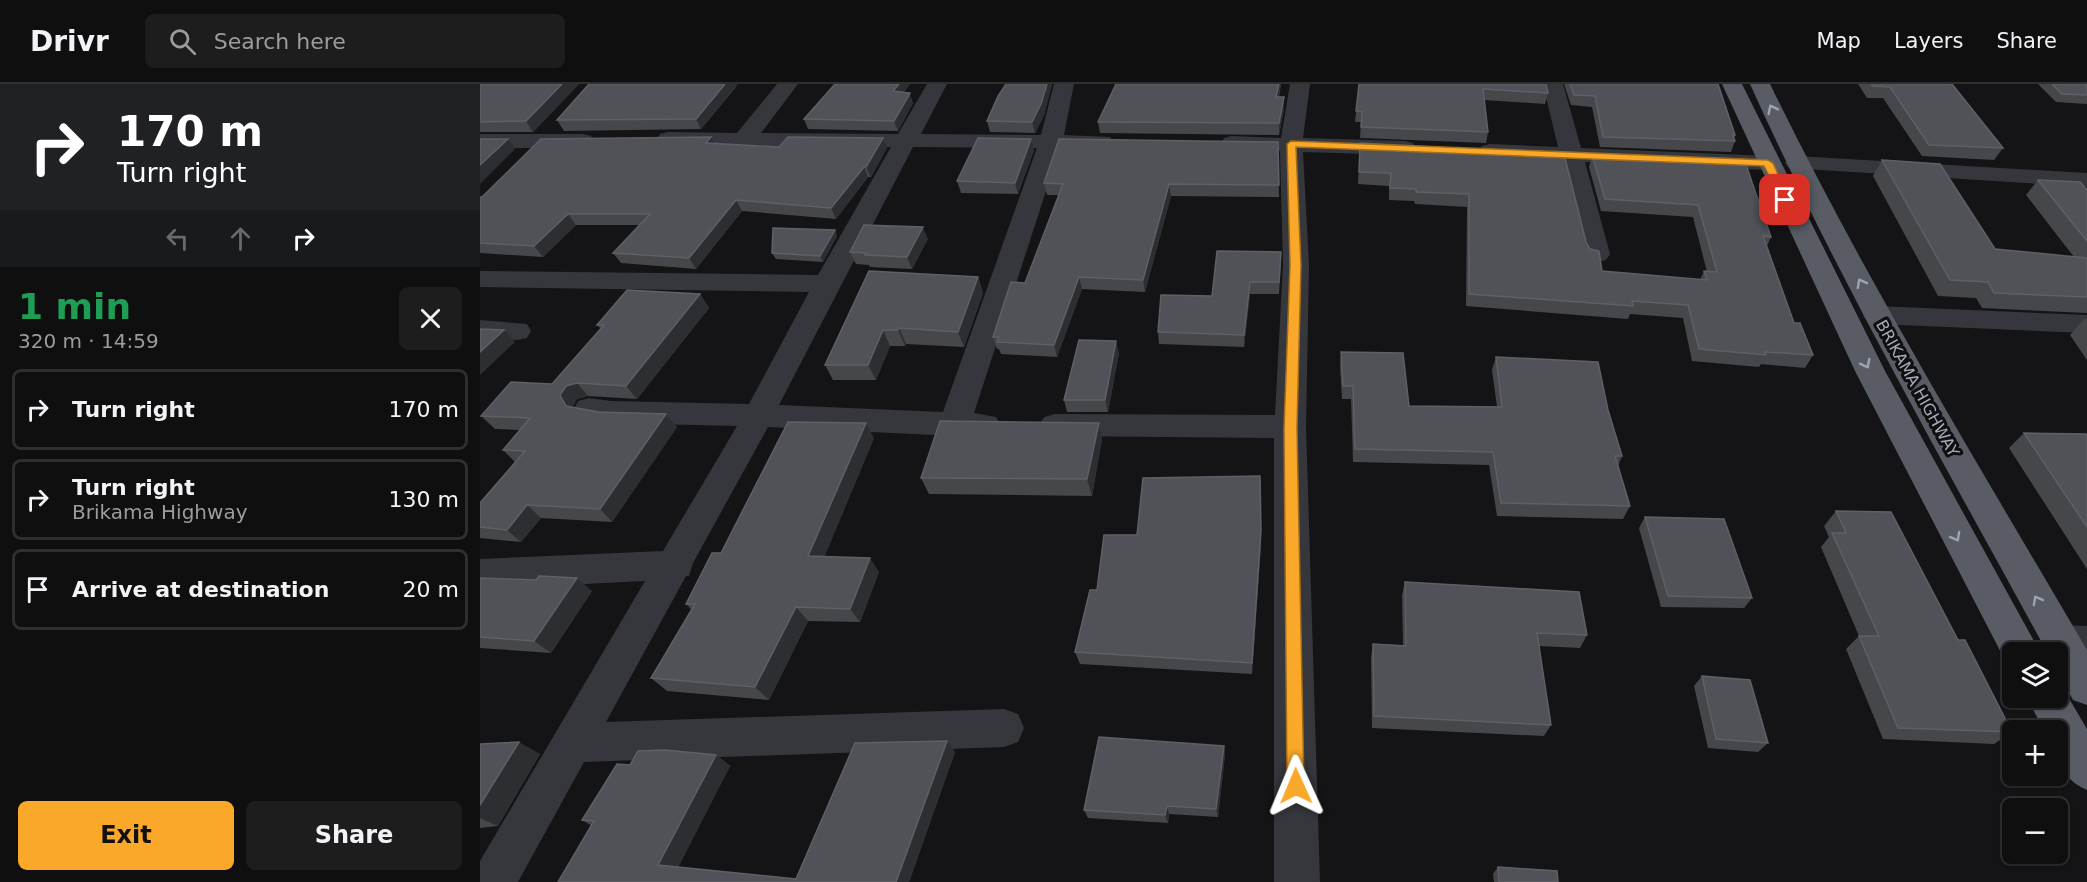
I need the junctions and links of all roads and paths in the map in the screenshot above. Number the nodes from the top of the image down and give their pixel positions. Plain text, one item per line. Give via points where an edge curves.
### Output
1 (788, 84) edge
2 (937, 84) edge
3 (1064, 84) edge
4 (1300, 84) edge
5 (1553, 84) edge
6 (1732, 84) edge
7 (1760, 84) edge
8 (562, 117) edge
9 (745, 138) junction
10 (908, 139) junction
11 (608, 140) edge
12 (642, 140) edge
13 (480, 141) edge
14 (540, 141) junction
15 (1051, 141) junction
16 (1119, 142) edge
17 (1211, 143) edge
18 (1291, 144) junction
19 (1431, 149) edge
20 (1466, 150) edge
21 (1571, 154) junction
22 (1768, 163) junction
23 (1797, 163) junction
24 (518, 164) edge
25 (2087, 180) edge
26 (1597, 254) edge
27 (480, 279) edge
28 (827, 284) junction
29 (1877, 315) junction
30 (2087, 324) edge
31 (480, 329) edge
32 (517, 331) dead end
33 (589, 409) edge
34 (758, 417) junction
35 (954, 425) junction
36 (1290, 428) junction
37 (676, 565) junction
38 (480, 574) edge
39 (2015, 642) edge
40 (2073, 643) edge
41 (2087, 687) edge
42 (2053, 708) edge
43 (1004, 728) dead end
44 (573, 743) junction
45 (2087, 768) edge
46 (493, 882) edge
47 (1297, 882) edge

1 - 9 street
2 - 10 street
3 - 15 street
4 - 18 street
5 - 21 street
6 - 22 highway, BRIKAMA HIGHWAY
23 -> 7 highway, BRIKAMA HIGHWAY
8 - 14 street
9 - 10 street
9 - 12 street
10 - 15 street
10 - 28 street
11 - 14 street
13 - 14 street
14 - 24 street
15 - 16 street
15 - 35 street
17 - 18 street
18 - 19 street
18 - 36 street via 1296,265
20 - 21 street
21 - 22 street
21 - 26 street
22 -> 39 highway, BRIKAMA HIGHWAY via 1910,450
23 - 25 street
29 -> 23 highway, BRIKAMA HIGHWAY
27 - 28 street
28 - 34 street
29 - 30 street
40 -> 29 highway, BRIKAMA HIGHWAY
31 - 32 street
33 - 34 street
34 - 35 street
34 - 37 street
35 - 36 street
36 - 47 street
37 - 38 street
37 - 44 street
40 - 41 highway, BRIKAMA HIGHWAY
42 - 45 highway
43 - 44 street
44 - 46 street

